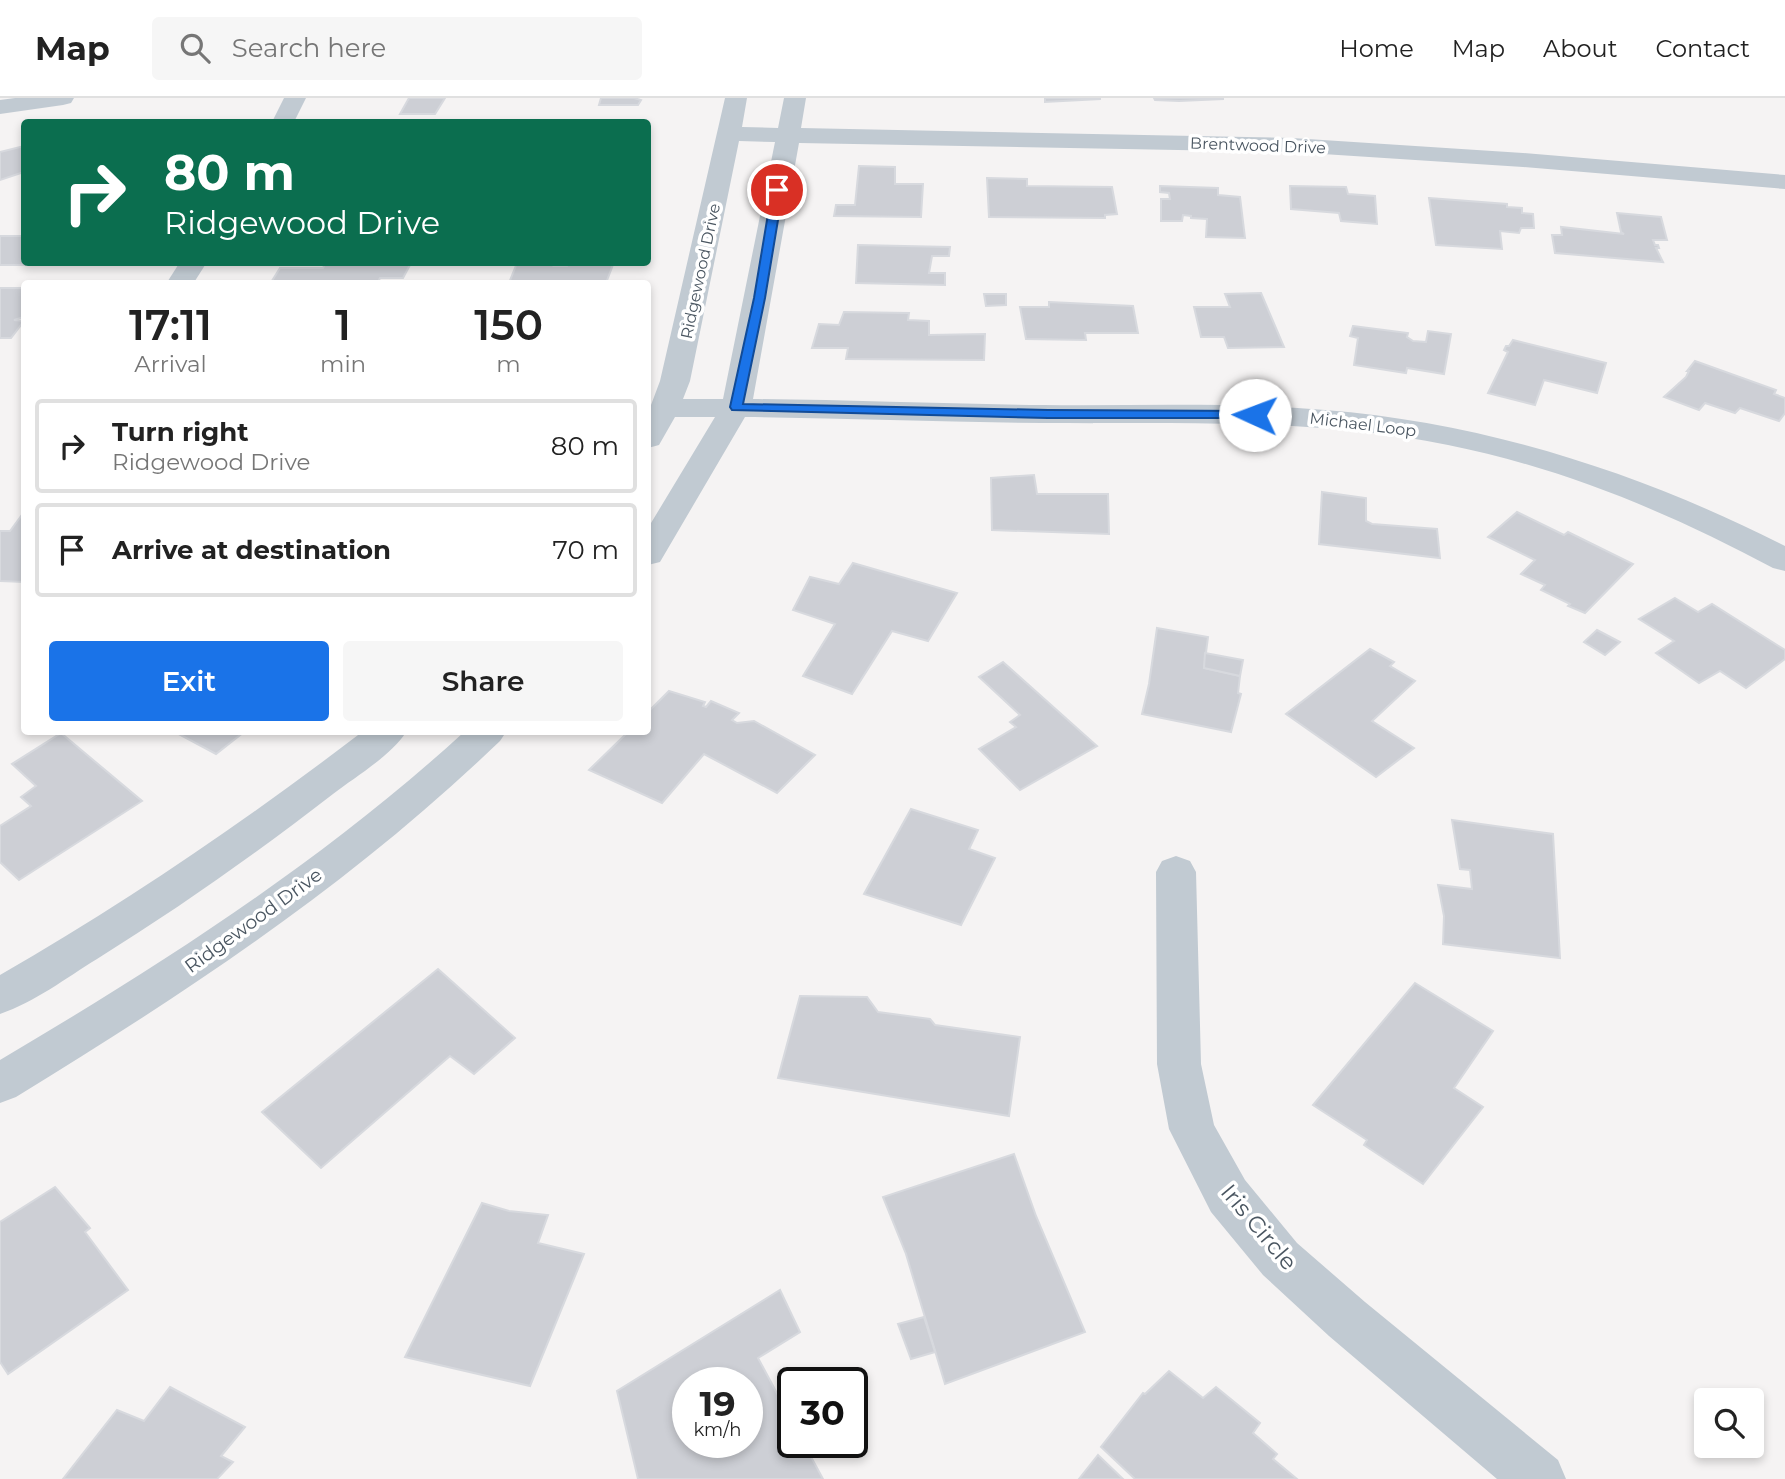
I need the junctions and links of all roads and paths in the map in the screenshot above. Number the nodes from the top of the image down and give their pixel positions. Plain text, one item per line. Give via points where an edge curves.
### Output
1 (63, 98) edge
2 (295, 98) edge
3 (736, 98) edge
4 (795, 98) edge
5 (0, 107) edge
6 (284, 119) edge
7 (729, 134) junction
8 (786, 135) junction
9 (1785, 182) edge
10 (736, 407) junction
11 (666, 408) junction
12 (651, 434) edge
13 (651, 549) edge
14 (1785, 560) edge
15 (383, 735) edge
16 (484, 735) edge
17 (1176, 872) dead end
18 (0, 996) edge
19 (0, 1083) edge
20 (1539, 1479) edge

1 - 5 street
2 - 6 street
3 - 7 street, Ridgewood Drive
4 - 8 street
7 - 8 street, Brentwood Drive
7 - 11 street, Ridgewood Drive
8 - 9 street, Brentwood Drive via 1292,145
8 - 10 street via 760,298
10 - 11 street, Michael Loop
10 - 13 street
10 - 14 street, Michael Loop via 1231,413 1377,424 1483,444 1589,474 1690,512
11 - 12 street, Ridgewood Drive
15 - 18 street via 131,917
16 - 19 street, Ridgewood Drive via 374,831 230,940
17 - 20 street, Iris Circle via 1179,1065 1192,1129 1228,1196 1280,1259

